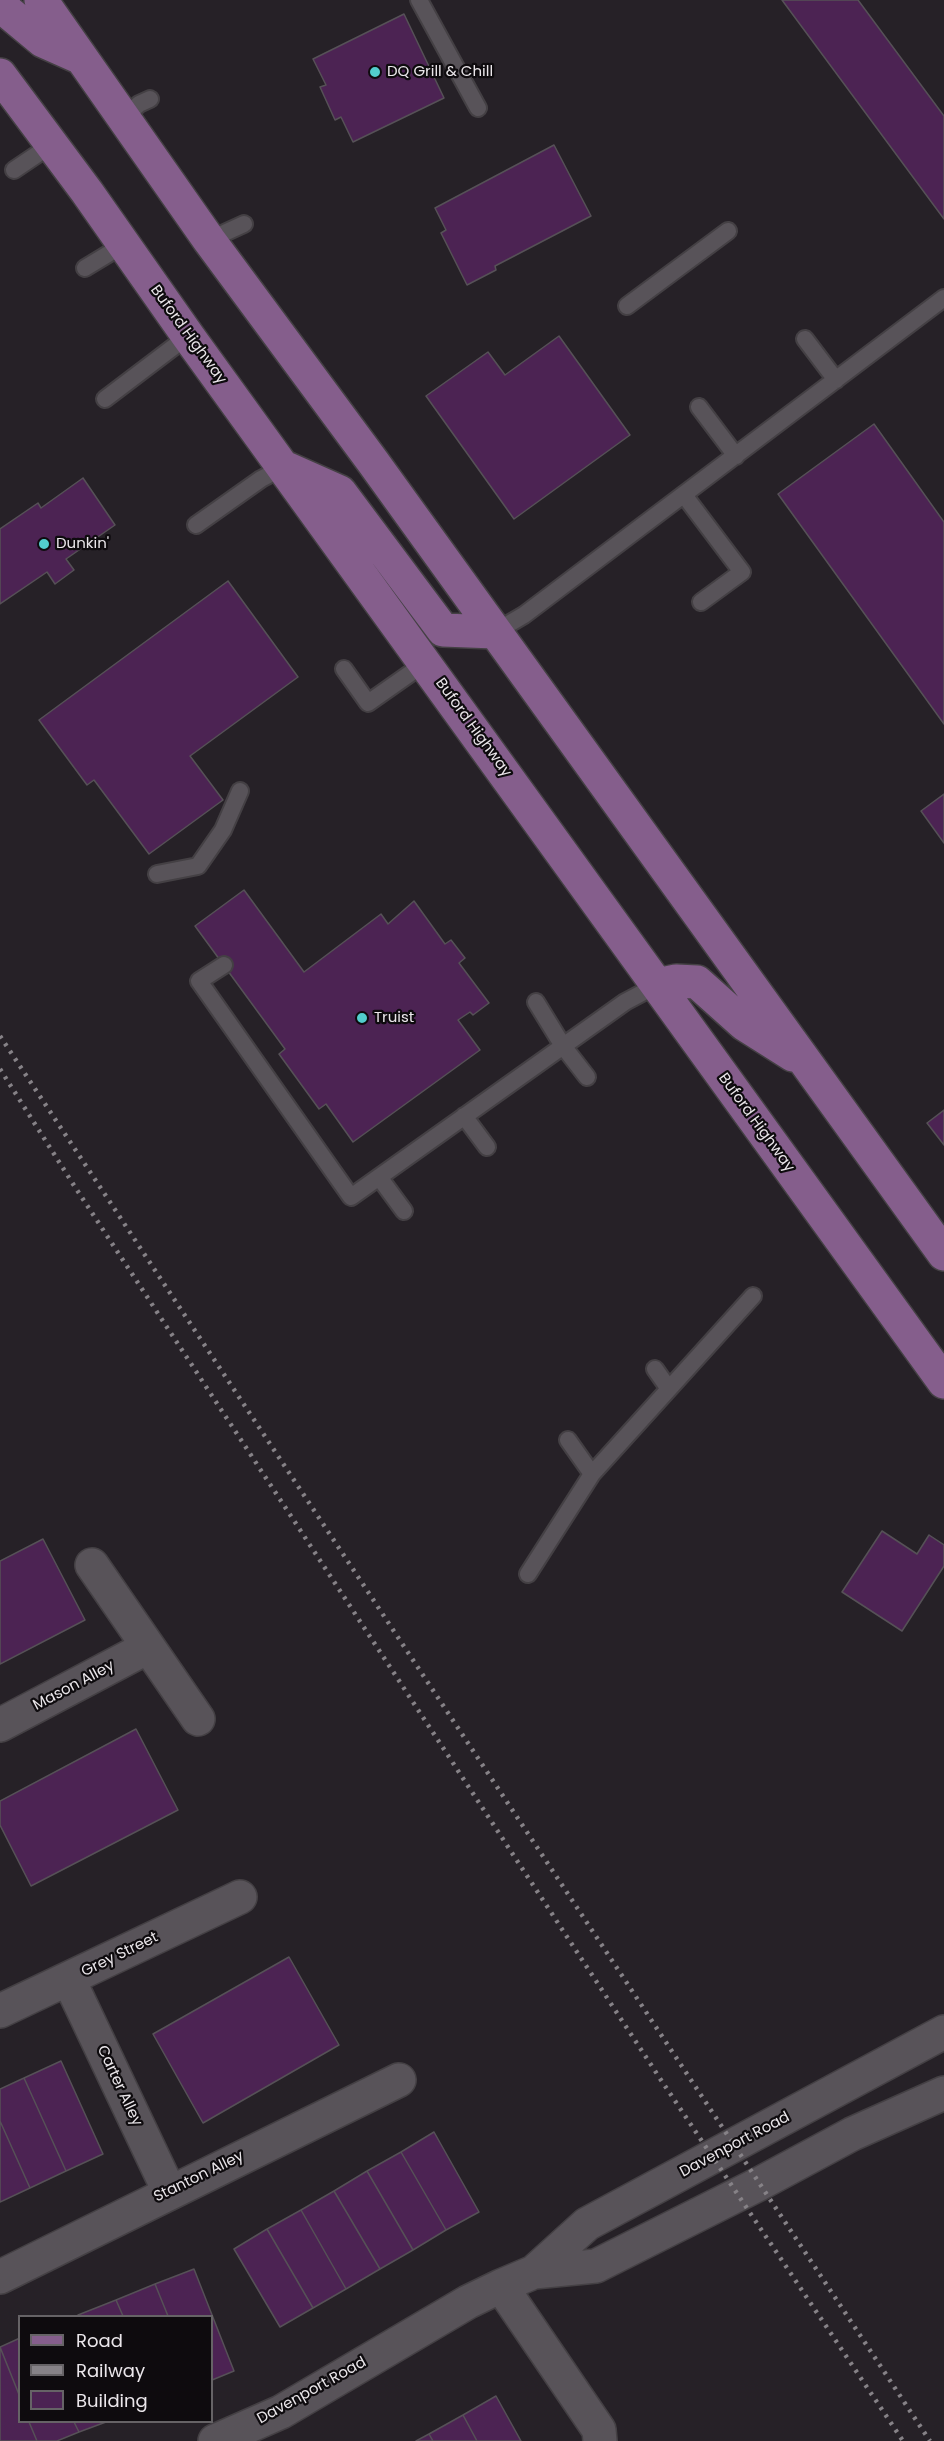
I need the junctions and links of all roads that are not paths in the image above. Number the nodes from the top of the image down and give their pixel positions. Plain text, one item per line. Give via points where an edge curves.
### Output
1 (41, 0) edge
2 (419, 0) edge
3 (0, 1) edge
4 (81, 57) junction
5 (0, 75) edge
6 (150, 99) dead end
7 (478, 108) dead end
8 (124, 118) junction
9 (51, 145) junction
10 (14, 170) dead end
11 (244, 224) dead end
12 (728, 231) dead end
13 (209, 240) junction
14 (123, 245) junction
15 (86, 268) dead end
16 (944, 298) edge
17 (627, 306) dead end
18 (188, 336) junction
19 (805, 339) dead end
20 (836, 380) junction
21 (105, 399) dead end
22 (699, 407) dead end
23 (736, 456) junction
24 (284, 467) junction
25 (684, 495) junction
26 (196, 525) dead end
27 (701, 602) dead end
28 (495, 632) junction
29 (426, 663) junction
30 (344, 669) dead end
31 (240, 791) dead end
32 (157, 874) dead end
33 (224, 965) dead end
34 (657, 985) junction
35 (536, 1002) dead end
36 (563, 1046) junction
37 (807, 1064) junction
38 (587, 1077) dead end
39 (464, 1116) junction
40 (487, 1147) dead end
41 (379, 1177) junction
42 (404, 1211) dead end
43 (944, 1254) edge
44 (753, 1296) dead end
45 (655, 1369) dead end
46 (944, 1382) edge
47 (669, 1389) junction
48 (568, 1440) dead end
49 (592, 1474) junction
50 (92, 1565) dead end
51 (528, 1574) dead end
52 (148, 1647) junction
53 (198, 1719) dead end
54 (0, 1725) edge
55 (240, 1897) dead end
56 (69, 1980) junction
57 (0, 2011) edge
58 (944, 2032) edge
59 (399, 2080) dead end
60 (944, 2093) edge
61 (169, 2191) junction
62 (534, 2272) junction
63 (0, 2277) edge
64 (501, 2286) junction
65 (215, 2441) edge
66 (600, 2441) edge

1 - 4 main road
2 - 7 lane
3 - 4 main road via 43,41
4 - 8 main road
5 - 9 main road, Buford Highway
6 - 8 lane
8 - 13 main road
9 - 10 lane
9 - 14 main road, Buford Highway
11 - 13 lane
12 - 17 lane
13 - 28 main road
14 - 15 lane
14 - 18 main road, Buford Highway
16 - 20 lane
18 - 21 lane
18 - 24 main road, Buford Highway
19 - 20 lane
20 - 23 lane
22 - 23 lane
23 - 25 lane
24 - 26 lane
24 - 28 main road via 340,492 443,630
24 - 29 main road, Buford Highway
25 - 27 lane via 742,572
25 - 28 lane via 524,615
28 - 37 main road
29 - 30 lane via 368,703
29 - 34 main road, Buford Highway
31 - 32 lane via 223,830 198,866
33 - 41 lane via 199,981 351,1197
34 - 36 lane via 625,1002
34 - 37 main road via 690,981 703,985 744,1024
34 - 46 main road, Buford Highway
35 - 36 lane
36 - 38 lane
36 - 39 lane
37 - 43 main road
39 - 40 lane
39 - 41 lane
41 - 42 lane
44 - 47 lane
45 - 47 lane
47 - 49 lane
48 - 49 lane
49 - 51 lane
50 - 52 street
52 - 53 street
52 - 54 street, Mason Alley
55 - 56 street, Grey Street
56 - 57 street, Grey Street
56 - 61 street, Carter Alley
58 - 62 street, Davenport Road via 587,2224
59 - 61 street, Stanton Alley
60 - 62 street, Davenport Road via 852,2134 596,2266
61 - 63 street, Stanton Alley
62 - 64 street, Davenport Road
64 - 65 street, Davenport Road via 281,2412
64 - 66 street via 599,2430

